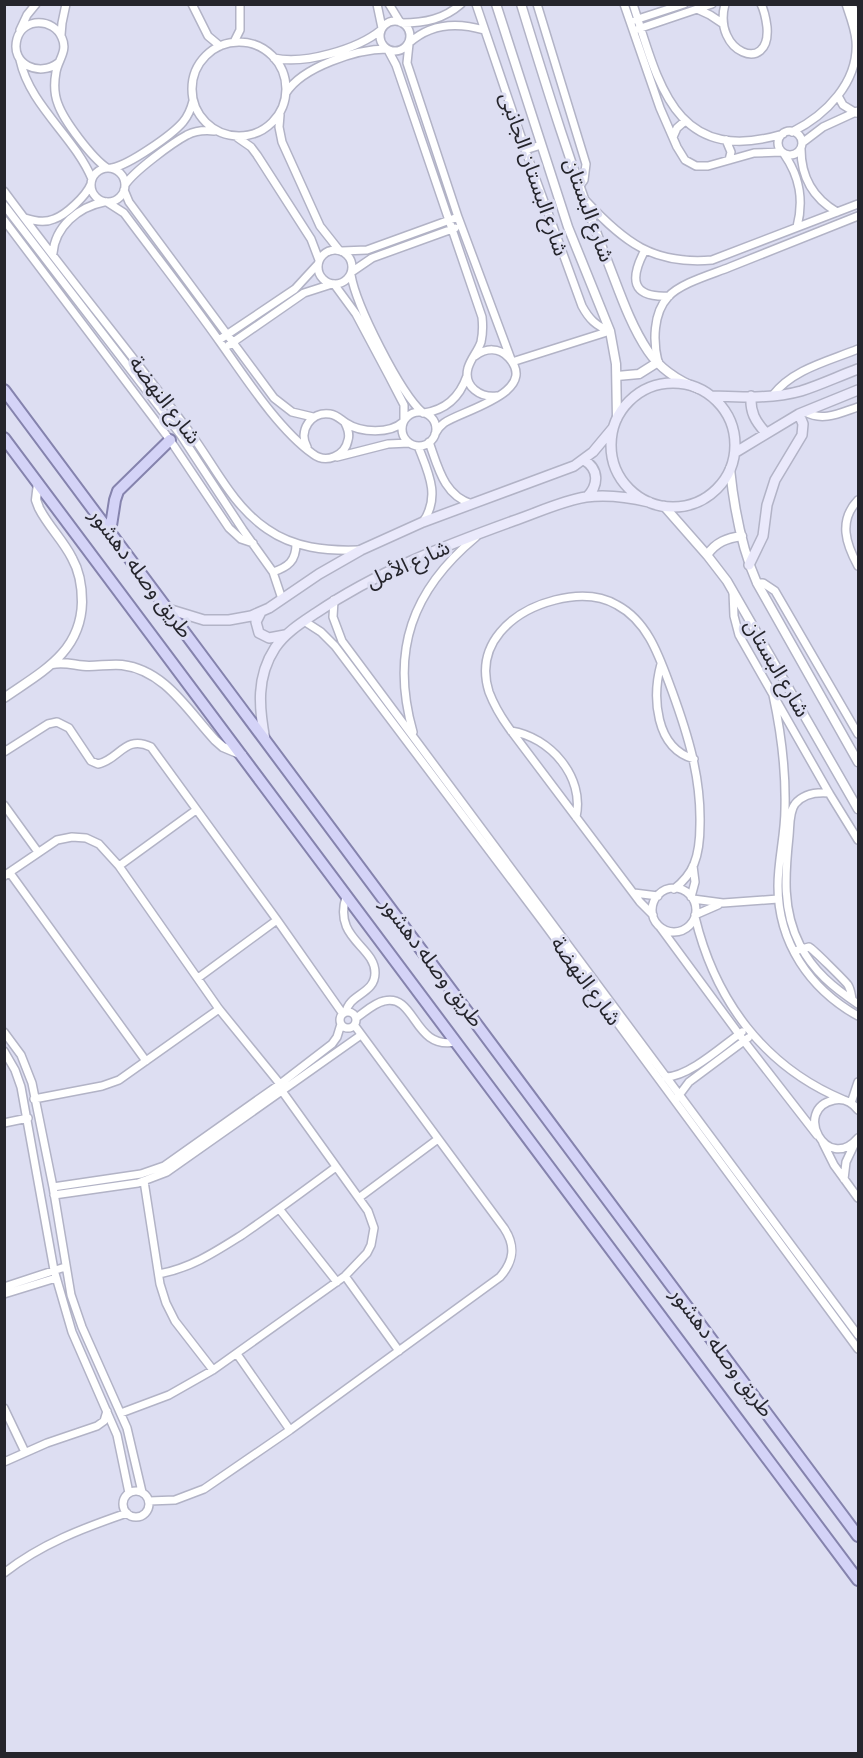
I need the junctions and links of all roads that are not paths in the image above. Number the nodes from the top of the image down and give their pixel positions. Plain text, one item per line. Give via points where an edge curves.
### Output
1 (36, 4) edge
2 (66, 4) edge
3 (192, 4) edge
4 (240, 4) edge
5 (377, 4) edge
6 (389, 4) edge
7 (461, 4) edge
8 (476, 4) edge
9 (496, 4) edge
10 (521, 4) edge
11 (537, 4) edge
12 (624, 4) edge
13 (633, 4) edge
14 (684, 4) edge
15 (712, 4) edge
16 (725, 4) edge
17 (846, 4) edge
18 (852, 4) edge
19 (764, 6) edge
20 (675, 8) junction
21 (697, 9) junction
22 (678, 16) junction
23 (638, 20) junction
24 (401, 22) junction
25 (630, 22) junction
26 (722, 23) junction
27 (858, 23) edge
28 (641, 28) junction
29 (382, 29) junction
30 (484, 30) junction
31 (633, 30) junction
32 (19, 35) junction
33 (62, 35) junction
34 (234, 42) junction
35 (409, 43) junction
36 (220, 46) junction
37 (387, 49) junction
38 (19, 58) junction
39 (274, 58) junction
40 (856, 62) edge
41 (58, 63) junction
42 (286, 93) junction
43 (838, 96) junction
44 (193, 101) junction
45 (857, 112) edge
46 (280, 113) junction
47 (685, 121) junction
48 (217, 131) junction
49 (792, 132) junction
50 (783, 134) junction
51 (236, 136) junction
52 (673, 137) junction
53 (726, 140) junction
54 (541, 145) junction
55 (801, 146) junction
56 (525, 150) junction
57 (783, 153) junction
58 (729, 160) junction
59 (110, 168) junction
60 (92, 182) junction
61 (579, 187) junction
62 (125, 188) junction
63 (4, 191) edge
64 (582, 196) junction
65 (106, 202) junction
66 (858, 204) edge
67 (4, 205) edge
68 (837, 212) junction
69 (858, 216) edge
70 (458, 217) junction
71 (24, 218) junction
72 (4, 220) edge
73 (448, 220) junction
74 (461, 225) junction
75 (797, 227) junction
76 (451, 229) junction
77 (341, 250) junction
78 (645, 250) junction
79 (53, 254) junction
80 (319, 262) junction
81 (352, 273) junction
82 (333, 284) junction
83 (669, 296) junction
84 (93, 306) junction
85 (86, 312) junction
86 (610, 332) junction
87 (227, 334) junction
88 (219, 340) junction
89 (233, 342) junction
90 (224, 348) junction
91 (858, 349) edge
92 (472, 359) junction
93 (512, 362) junction
94 (658, 362) junction
95 (858, 369) edge
96 (467, 373) junction
97 (617, 376) junction
98 (699, 389) junction
99 (4, 390) edge
100 (858, 390) edge
101 (159, 392) junction
102 (773, 395) junction
103 (498, 396) junction
104 (711, 396) junction
105 (751, 396) junction
106 (152, 398) junction
107 (858, 407) edge
108 (424, 413) junction
109 (802, 413) junction
110 (313, 417) junction
111 (404, 421) junction
112 (345, 423) junction
113 (615, 423) junction
114 (766, 433) junction
115 (435, 434) junction
116 (4, 438) edge
117 (170, 440) junction
118 (429, 442) junction
119 (409, 443) junction
120 (418, 446) junction
121 (308, 450) junction
122 (736, 452) junction
123 (334, 457) junction
124 (584, 460) junction
125 (730, 470) junction
126 (38, 483) junction
127 (587, 497) junction
128 (858, 500) edge
129 (649, 502) junction
130 (472, 504) junction
131 (664, 506) junction
132 (423, 522) junction
133 (110, 532) junction
134 (482, 532) junction
135 (742, 536) junction
136 (253, 543) junction
137 (296, 544) junction
138 (361, 550) junction
139 (707, 555) junction
140 (855, 556) edge
141 (749, 565) junction
142 (858, 566) edge
143 (273, 572) junction
144 (757, 583) junction
145 (733, 592) junction
146 (282, 599) junction
147 (334, 600) junction
148 (167, 609) junction
149 (261, 612) junction
150 (304, 621) junction
151 (285, 635) junction
152 (52, 664) junction
153 (661, 664) junction
154 (772, 695) junction
155 (4, 698) edge
156 (511, 730) junction
157 (858, 734) edge
158 (414, 737) junction
159 (265, 740) junction
160 (4, 752) edge
161 (242, 755) junction
162 (694, 759) junction
163 (858, 762) edge
164 (440, 781) junction
165 (829, 793) junction
166 (4, 805) edge
167 (858, 809) edge
168 (196, 810) junction
169 (576, 817) junction
170 (858, 840) edge
171 (38, 852) junction
172 (119, 866) junction
173 (693, 866) junction
174 (7, 874) edge
175 (674, 889) junction
176 (634, 893) junction
177 (658, 896) junction
178 (346, 897) junction
179 (692, 898) junction
180 (778, 899) junction
181 (723, 903) junction
182 (653, 915) junction
183 (695, 916) junction
184 (277, 920) junction
185 (660, 927) junction
186 (802, 949) junction
187 (793, 953) junction
188 (198, 978) junction
189 (367, 991) junction
190 (855, 1002) edge
191 (376, 1004) junction
192 (219, 1009) junction
193 (344, 1013) junction
194 (858, 1016) edge
195 (355, 1022) junction
196 (341, 1024) junction
197 (749, 1031) junction
198 (4, 1032) edge
199 (739, 1034) junction
200 (361, 1035) junction
201 (744, 1041) junction
202 (455, 1042) junction
203 (4, 1051) edge
204 (146, 1061) junction
205 (666, 1077) junction
206 (858, 1082) edge
207 (281, 1088) junction
208 (677, 1098) junction
209 (34, 1099) junction
210 (853, 1104) edge
211 (28, 1118) junction
212 (4, 1123) edge
213 (817, 1135) junction
214 (438, 1139) junction
215 (857, 1140) edge
216 (823, 1143) junction
217 (336, 1167) junction
218 (844, 1179) junction
219 (144, 1181) junction
220 (53, 1191) junction
221 (360, 1197) junction
222 (858, 1198) edge
223 (279, 1210) junction
224 (767, 1220) junction
225 (65, 1267) junction
226 (54, 1270) junction
227 (159, 1274) junction
228 (345, 1276) junction
229 (56, 1278) junction
230 (337, 1282) junction
231 (4, 1287) edge
232 (4, 1294) edge
233 (858, 1335) edge
234 (858, 1349) edge
235 (399, 1351) junction
236 (237, 1354) junction
237 (213, 1370) junction
238 (4, 1408) edge
239 (107, 1411) junction
240 (121, 1413) junction
241 (97, 1426) junction
242 (290, 1430) junction
243 (117, 1435) junction
244 (25, 1452) junction
245 (4, 1462) edge
246 (142, 1492) junction
247 (129, 1493) junction
248 (149, 1501) junction
249 (127, 1513) junction
250 (858, 1536) edge
251 (4, 1573) edge
252 (858, 1580) edge

1 - 32 street
2 - 33 street
3 - 36 street via 208,36
4 - 34 street via 240,30
5 - 29 street
6 - 24 street
7 - 24 street via 434,20
8 - 30 street, شارع البستان الجانبى
9 - 54 street, شارع البستان
10 - 61 street, شارع البستان
11 - 61 street, شارع البستان الجانبى via 586,164
12 - 25 street
13 - 23 street
14 - 20 street
15 - 21 street
16 - 26 street
17 - 40 street via 855,31
18 - 27 street
19 - 26 street via 767,40 753,54 735,48
20 - 22 street
20 - 23 street
21 - 22 street
21 - 26 street
22 - 28 street
23 - 25 street
23 - 28 street
24 - 29 street via 390,22
24 - 35 street via 410,31
25 - 31 street
28 - 31 street
28 - 47 street via 663,91
29 - 37 street via 381,42
29 - 39 street via 363,42 311,59
30 - 35 street via 444,25 425,31
30 - 56 street, شارع البستان الجانبى
31 - 52 street
32 - 33 street via 27,26 42,22
32 - 38 street
33 - 41 street via 64,49
34 - 36 street
34 - 39 street via 256,45
35 - 37 street via 400,51
35 - 70 street via 407,63
36 - 44 street via 208,53 196,69 191,88
37 - 42 street via 365,51 313,68
37 - 73 street via 396,65
38 - 41 street via 34,69 47,69
38 - 60 street via 33,91 84,164
39 - 42 street via 284,74
40 - 43 street
41 - 59 street via 54,83 60,109 93,156
42 - 46 street
43 - 45 street via 847,108
43 - 49 street via 817,117
44 - 48 street via 201,119
44 - 59 street via 180,125 131,161
45 - 55 street via 823,127
46 - 51 street via 266,128
46 - 77 street via 282,142 320,226
47 - 52 street
47 - 53 street
48 - 51 street
48 - 62 street via 185,135 133,174
49 - 50 street
49 - 55 street via 799,135
50 - 53 street via 755,140
50 - 57 street via 778,144
51 - 80 street via 257,155 311,239
52 - 58 street via 682,156 692,164 708,166
53 - 58 street
54 - 56 street
54 - 86 street, شارع البستان via 568,227
55 - 57 street via 795,154
55 - 68 street via 802,168 809,186
56 - 86 street, شارع البستان الجانبى via 582,306 592,321
57 - 58 street via 754,153
57 - 75 street via 801,194
59 - 60 street via 101,170
59 - 62 street via 122,175
60 - 65 street via 96,197
60 - 71 street via 84,196 55,219
61 - 64 street, شارع البستان
62 - 65 street via 120,198
62 - 87 street via 129,202
63 - 71 street, شارع النهضة
64 - 78 street via 618,234
64 - 94 street, شارع البستان via 622,299 648,351
65 - 79 street via 86,207 67,222 57,234
65 - 88 street via 124,213
66 - 68 street
67 - 85 street, شارع النهضة
68 - 75 street
69 - 83 street via 699,279
70 - 73 street
70 - 74 street
71 - 79 street, شارع النهضة
72 - 117 street
73 - 76 street
73 - 77 street via 367,250
74 - 76 street
74 - 93 street
75 - 78 street via 712,260 677,260
76 - 81 street via 372,258
76 - 92 street via 482,317 481,344
77 - 80 street via 330,250
77 - 81 street via 352,261
78 - 83 street via 636,267 637,285 651,295
79 - 84 street, شارع النهضة
80 - 82 street via 321,277
80 - 87 street via 295,289
81 - 82 street via 344,282
81 - 108 street via 362,311 409,397
82 - 89 street via 304,293
82 - 111 street via 356,314 389,375 404,405
83 - 94 street via 658,316 655,332
84 - 85 street
84 - 101 street, شارع النهضة
85 - 106 street, شارع النهضة
86 - 93 street
86 - 97 street, شارع البستان
87 - 88 street
87 - 89 street
88 - 90 street
89 - 90 street
89 - 110 street via 274,398 292,412
90 - 121 street via 277,418
91 - 102 street via 793,376
92 - 93 street via 483,351 496,350
92 - 96 street
93 - 103 street via 513,382
94 - 97 street via 639,374
94 - 98 street, شارع البستان
95 - 102 main road via 802,391
96 - 103 street via 477,392
96 - 108 street via 464,385 449,404
97 - 113 street, شارع البستان
98 - 104 main road
98 - 113 main road via 676,383 652,386 631,399
99 - 133 main road, طريق وصله دهشور
100 - 109 main road
101 - 106 street
101 - 137 street, شارع النهضة via 243,508 267,530
102 - 105 main road
103 - 115 street via 446,422
104 - 105 main road
104 - 122 main road via 730,419
105 - 114 main road via 752,414
106 - 136 street, شارع النهضة
107 - 109 street via 828,417
108 - 111 street via 412,413
108 - 115 street via 432,419
109 - 114 main road
109 - 141 main road via 802,435 774,480 764,536
110 - 112 street via 334,414
110 - 121 street via 304,429
111 - 112 street via 396,428 379,430
111 - 119 street via 403,434
112 - 123 street via 348,443
113 - 124 main road, شارع الأمل
113 - 129 main road via 611,442 617,472
114 - 122 main road
115 - 118 street
116 - 126 main road, طريق وصله دهشور
117 - 133 main road via 118,491
117 - 136 street via 229,528
118 - 120 street
118 - 130 street via 447,486
119 - 120 street
119 - 123 street
120 - 132 street via 433,491 431,507
121 - 123 street via 320,458
122 - 125 main road
124 - 127 main road via 593,468 597,480
124 - 130 main road, شارع الأمل
125 - 131 main road via 719,487 703,499 684,506
125 - 135 street, شارع البستان
126 - 152 street via 39,508 71,555 82,590 80,625 68,647
126 - 161 main road, طريق وصله دهشور
127 - 129 main road, شارع الأمل via 618,496
127 - 134 main road, شارع الأمل
128 - 140 street via 845,529
129 - 131 main road
130 - 132 main road, شارع الأمل
131 - 139 street, شارع البستان
132 - 138 main road, شارع الأمل
133 - 148 main road, طريق وصله دهشور
134 - 147 main road, شارع الأمل via 387,571
134 - 158 street via 439,574 411,623 403,677
135 - 139 street via 725,539
135 - 141 street, شارع البستان
136 - 143 street, شارع النهضة
137 - 138 street, شارع النهضة via 328,550
137 - 143 street via 289,564
138 - 146 main road, شارع الأمل
139 - 145 street, شارع البستان
140 - 142 street
141 - 144 street, شارع البستان
143 - 146 street, شارع النهضة
144 - 157 street via 775,591
144 - 163 street, شارع البستان
145 - 154 street via 739,635
145 - 167 street, شارع البستان
146 - 149 main road, شارع الأمل
147 - 150 main road, شارع الأمل
147 - 158 street, شارع النهضة via 333,617 342,641
148 - 149 main road, شارع الأمل via 191,618 216,621
148 - 159 main road, طريق وصله دهشور
149 - 151 main road via 256,622 259,633 269,638
150 - 151 main road, شارع الأمل
150 - 164 street, شارع النهضة via 335,646
151 - 159 main road, شارع الأمل via 262,677 259,709
152 - 155 street
152 - 161 street via 122,665 146,672 173,692 215,741
153 - 156 street via 642,627 610,601 575,597 530,609 500,632 487,665 489,692
153 - 162 street
153 - 162 street via 656,692 662,727 675,748
154 - 165 street
154 - 180 street via 781,741 785,798
156 - 169 street
156 - 169 street via 537,738 558,758 578,794
158 - 164 street, شارع النهضة
159 - 250 main road, طريق وصله دهشور
160 - 168 street via 57,722 69,728 91,761 98,764 131,744 145,744 156,752
161 - 178 main road, طريق وصله دهشور
162 - 173 street via 700,815
164 - 205 street, شارع النهضة via 549,918
164 - 208 street, شارع النهضة
165 - 170 street
165 - 186 street via 806,796 795,804 791,814 785,893
166 - 171 street
168 - 172 street
168 - 184 street
169 - 176 street
171 - 172 street via 57,840 86,838 99,844
171 - 174 street
172 - 188 street
173 - 175 street
173 - 179 street
174 - 204 street
175 - 177 street
175 - 179 street
176 - 177 street
176 - 182 street
177 - 182 street
178 - 189 street via 345,924 375,969 374,982
178 - 202 main road, طريق وصله دهشور
179 - 181 street
179 - 183 street
180 - 181 street
180 - 187 street via 782,925
181 - 183 street
182 - 185 street
183 - 185 street via 683,930 671,932
183 - 197 street via 715,976
184 - 188 street
184 - 193 street
185 - 199 street
186 - 187 street
186 - 190 street via 824,977
186 - 190 street via 815,950 847,984
187 - 194 street via 821,989
188 - 192 street
189 - 191 street
189 - 193 street via 349,1003
191 - 195 street
191 - 202 street via 389,1000 401,1004 429,1038 441,1043
192 - 204 street
192 - 207 street
193 - 195 street via 352,1013
193 - 196 street
195 - 196 street via 347,1029
195 - 200 street
196 - 207 street via 332,1044
197 - 199 street
197 - 201 street
197 - 210 street via 794,1073
198 - 209 street via 25,1064
199 - 201 street
199 - 205 street via 683,1074
200 - 207 street
200 - 214 street
201 - 208 street via 689,1082
201 - 213 street
202 - 252 main road, طريق وصله دهشور
203 - 211 street via 18,1078
204 - 209 street via 113,1082
205 - 208 street, شارع النهضة
206 - 210 street
207 - 217 street
207 - 219 street via 177,1166
207 - 220 street via 164,1166
208 - 224 street, شارع النهضة
209 - 220 street
210 - 213 street via 830,1101 819,1109 814,1122
211 - 212 street
211 - 226 street
213 - 216 street
214 - 221 street
214 - 235 street via 510,1237 512,1259 500,1277
215 - 216 street via 840,1148
215 - 218 street via 846,1162
216 - 218 street
217 - 221 street
217 - 223 street
218 - 222 street
219 - 220 street
219 - 227 street
220 - 225 street
221 - 228 street via 372,1219 374,1236 367,1252
223 - 227 street via 200,1261
223 - 230 street
224 - 233 street, شارع النهضة
224 - 234 street, شارع النهضة
225 - 226 street
225 - 240 street via 82,1327
226 - 229 street
226 - 231 street
227 - 237 street via 170,1312
228 - 230 street
228 - 235 street
229 - 232 street
229 - 239 street via 72,1332
230 - 236 street
235 - 242 street
236 - 237 street
236 - 242 street
237 - 240 street via 185,1387
238 - 244 street
239 - 241 street via 104,1421
239 - 243 street
240 - 246 street
241 - 243 street
241 - 244 street
242 - 248 street via 197,1493 175,1500
243 - 247 street
244 - 245 street
246 - 247 street
246 - 248 street
247 - 249 street via 123,1502
248 - 249 street via 149,1509 141,1517
249 - 251 street via 62,1537

